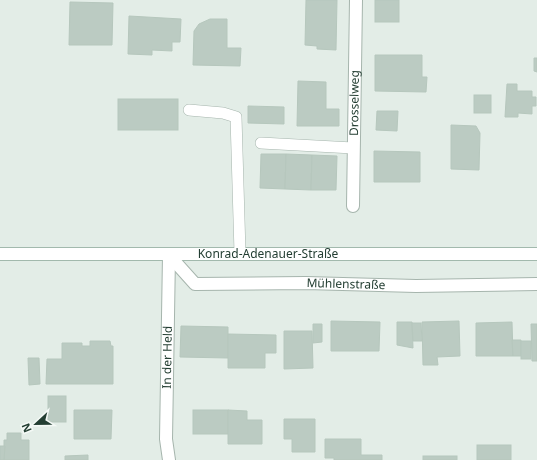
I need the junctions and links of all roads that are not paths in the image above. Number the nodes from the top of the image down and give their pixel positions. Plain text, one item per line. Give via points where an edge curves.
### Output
1 (356, 0) edge
2 (189, 110) dead end
3 (261, 143) dead end
4 (354, 148) junction
5 (353, 206) dead end
6 (240, 253) junction
7 (0, 254) edge
8 (537, 254) edge
9 (169, 255) junction
10 (537, 284) edge
11 (169, 460) edge

1 - 4 street, Drosselweg
2 - 6 lane via 223,113 236,117
3 - 4 lane
4 - 5 street, Drosselweg
6 - 8 street, Konrad-Adenauer-Straße
6 - 9 street, Konrad-Adenauer-Straße
7 - 9 street, Konrad-Adenauer-Straße
9 - 10 street, Mühlenstraße via 195,284
9 - 11 street, In der Held via 166,440

